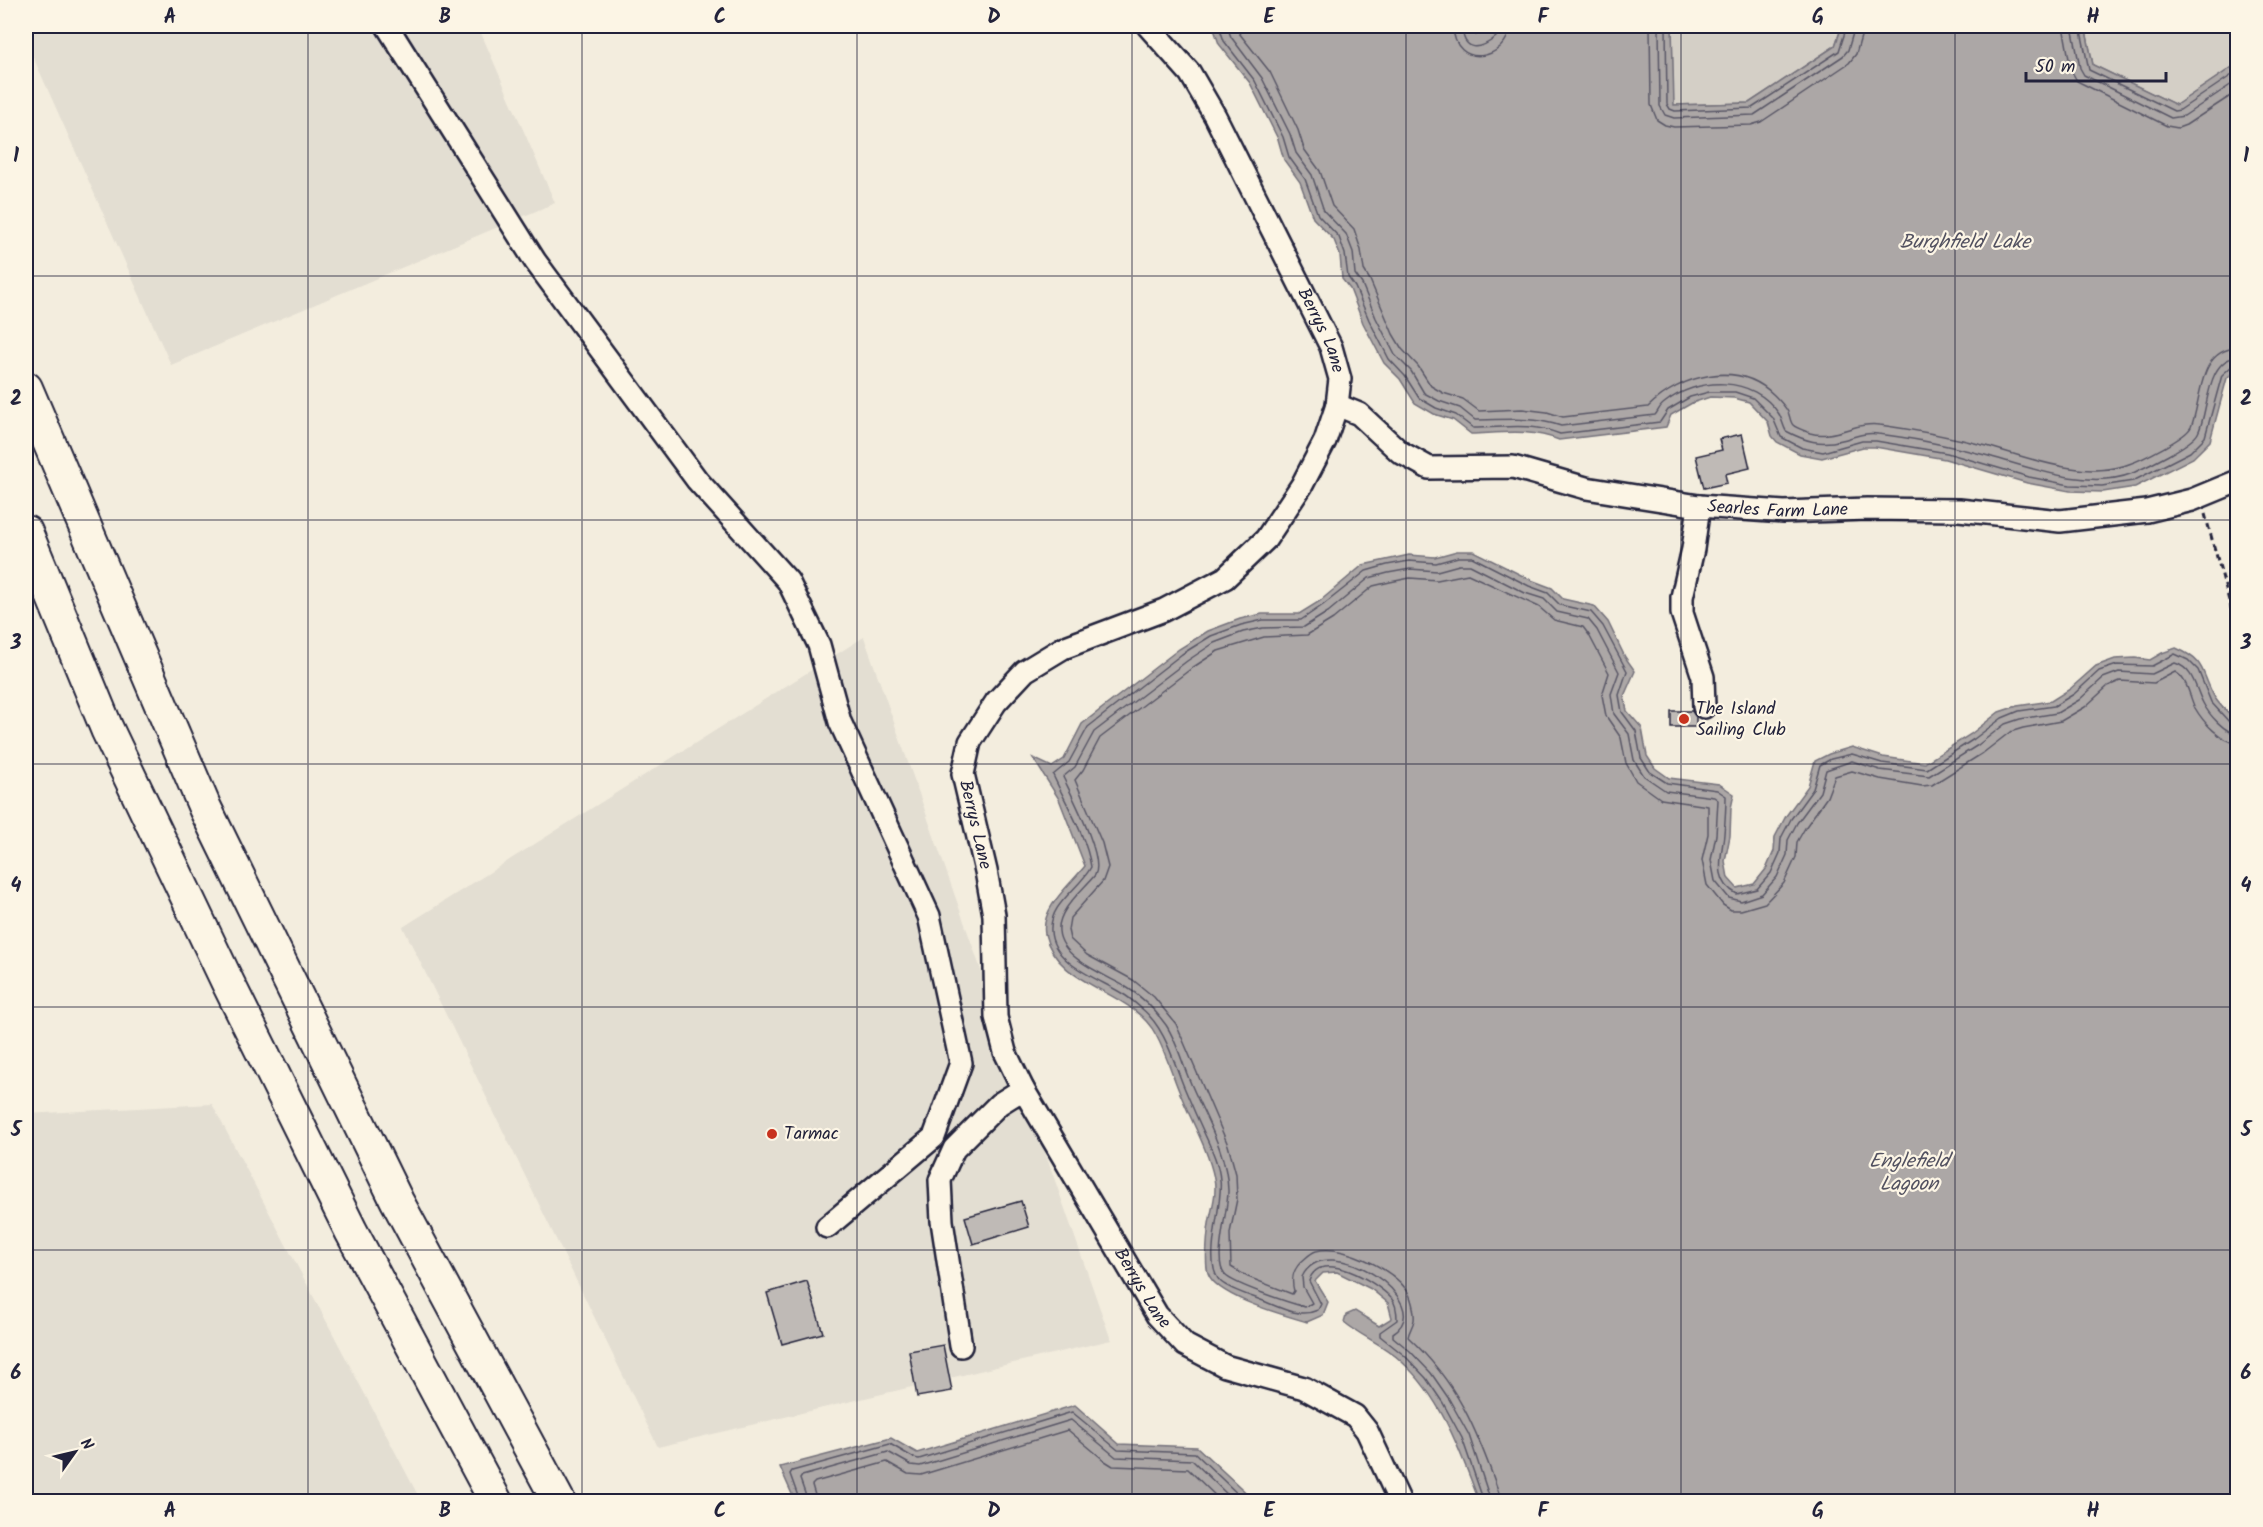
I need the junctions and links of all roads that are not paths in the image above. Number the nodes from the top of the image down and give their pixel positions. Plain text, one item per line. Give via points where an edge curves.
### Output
1 (387, 26) edge
2 (1148, 26) edge
3 (26, 388) edge
4 (1337, 405) junction
5 (2238, 481) edge
6 (1699, 506) junction
7 (26, 532) edge
8 (1704, 707) dead end
9 (1023, 1089) junction
10 (827, 1227) dead end
11 (961, 1346) dead end
12 (496, 1502) edge
13 (559, 1502) edge
14 (1400, 1502) edge

1 - 10 street via 535,261 697,480 788,581 819,645 840,722 929,916 961,1063 934,1137
2 - 4 street, Berrys Lane via 1190,73 1215,116 1331,347 1340,379
3 - 13 highway via 205,808 397,1201
4 - 6 street, Searles Farm Lane via 1359,414 1400,452 1429,468 1513,467 1586,488
4 - 9 street, Berrys Lane via 1326,441 1302,485 1266,539 1225,578 1164,610 1063,648 1025,671 996,702 970,742 963,774 994,915 996,1017 1005,1052
5 - 6 street, Searles Farm Lane via 2192,500 2147,511 2060,521 1959,510 1784,512
6 - 8 street via 1682,613 1702,678
7 - 12 highway via 107,729 228,983 351,1231
9 - 11 street via 999,1104 954,1149 940,1180 942,1221
9 - 14 street, Berrys Lane via 1156,1315 1185,1345 1215,1361 1304,1388 1355,1416 1367,1431

